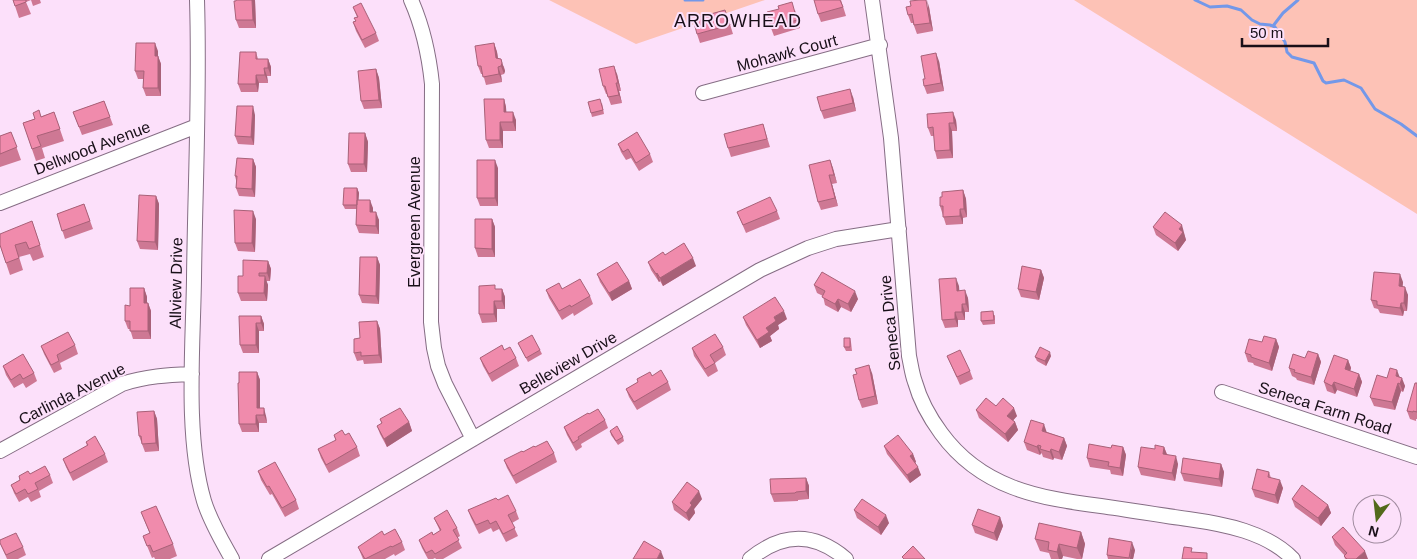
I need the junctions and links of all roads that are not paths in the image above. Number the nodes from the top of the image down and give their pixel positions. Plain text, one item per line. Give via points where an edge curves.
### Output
1 (196, 0) edge
2 (410, 0) edge
3 (872, 0) edge
4 (880, 45) junction
5 (703, 93) dead end
6 (196, 126) junction
7 (0, 203) edge
8 (898, 229) junction
9 (192, 374) junction
10 (1222, 392) dead end
11 (472, 439) junction
12 (0, 451) edge
13 (1417, 456) edge
14 (232, 559) edge
15 (268, 559) edge
16 (750, 559) edge
17 (846, 559) edge
18 (1293, 559) edge

1 - 6 street, Allview Drive
2 - 11 street, Evergreen Avenue via 424,35 432,84 431,322 434,348 445,384
3 - 4 street, Seneca Drive
4 - 5 street, Mohawk Court
4 - 8 street, Seneca Drive via 892,138
6 - 7 street, Dellwood Avenue
6 - 9 street, Allview Drive
8 - 11 street, Belleview Drive via 836,239 760,270
8 - 18 street, Seneca Drive via 909,356 915,383 935,425 951,447 968,462 988,476 1027,493 1207,521 1255,535 1274,544
9 - 12 street, Carlinda Avenue via 139,378 122,384
9 - 14 street, Allview Drive via 193,434 200,484 204,502
10 - 13 street, Seneca Farm Road
11 - 15 street, Belleview Drive
16 - 17 street via 776,542 800,538 824,544

